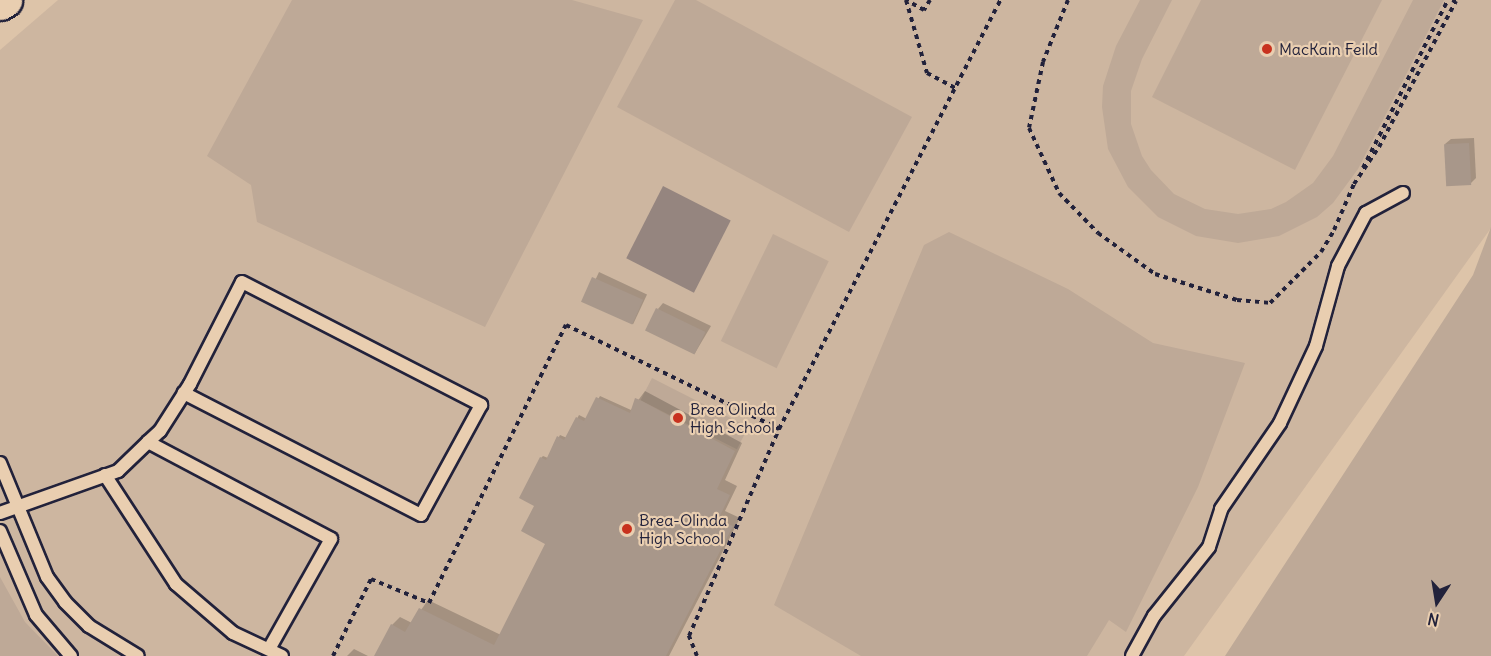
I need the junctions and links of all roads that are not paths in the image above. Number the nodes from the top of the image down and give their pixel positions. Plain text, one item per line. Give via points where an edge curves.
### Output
1 (5, 0) edge
2 (0, 3) edge
3 (1403, 193) dead end
4 (184, 393) junction
5 (148, 442) junction
6 (0, 463) edge
7 (105, 475) junction
8 (18, 507) junction
9 (0, 513) edge
10 (0, 531) edge
11 (269, 649) junction
12 (71, 656) edge
13 (138, 656) edge
14 (282, 656) edge
15 (1132, 656) edge

1 - 2 street
3 - 15 lane via 1366,213 1338,266 1316,346 1280,423 1221,509 1209,547 1154,616
4 - 4 lane via 421,515 481,405 242,282
4 - 5 lane via 160,431
5 - 7 lane via 118,471
5 - 11 lane via 331,539
6 - 8 lane
7 - 8 lane
7 - 11 lane via 176,584 233,633
8 - 9 lane
8 - 13 lane via 47,577 65,602 89,626
10 - 12 lane via 36,615
11 - 14 lane

